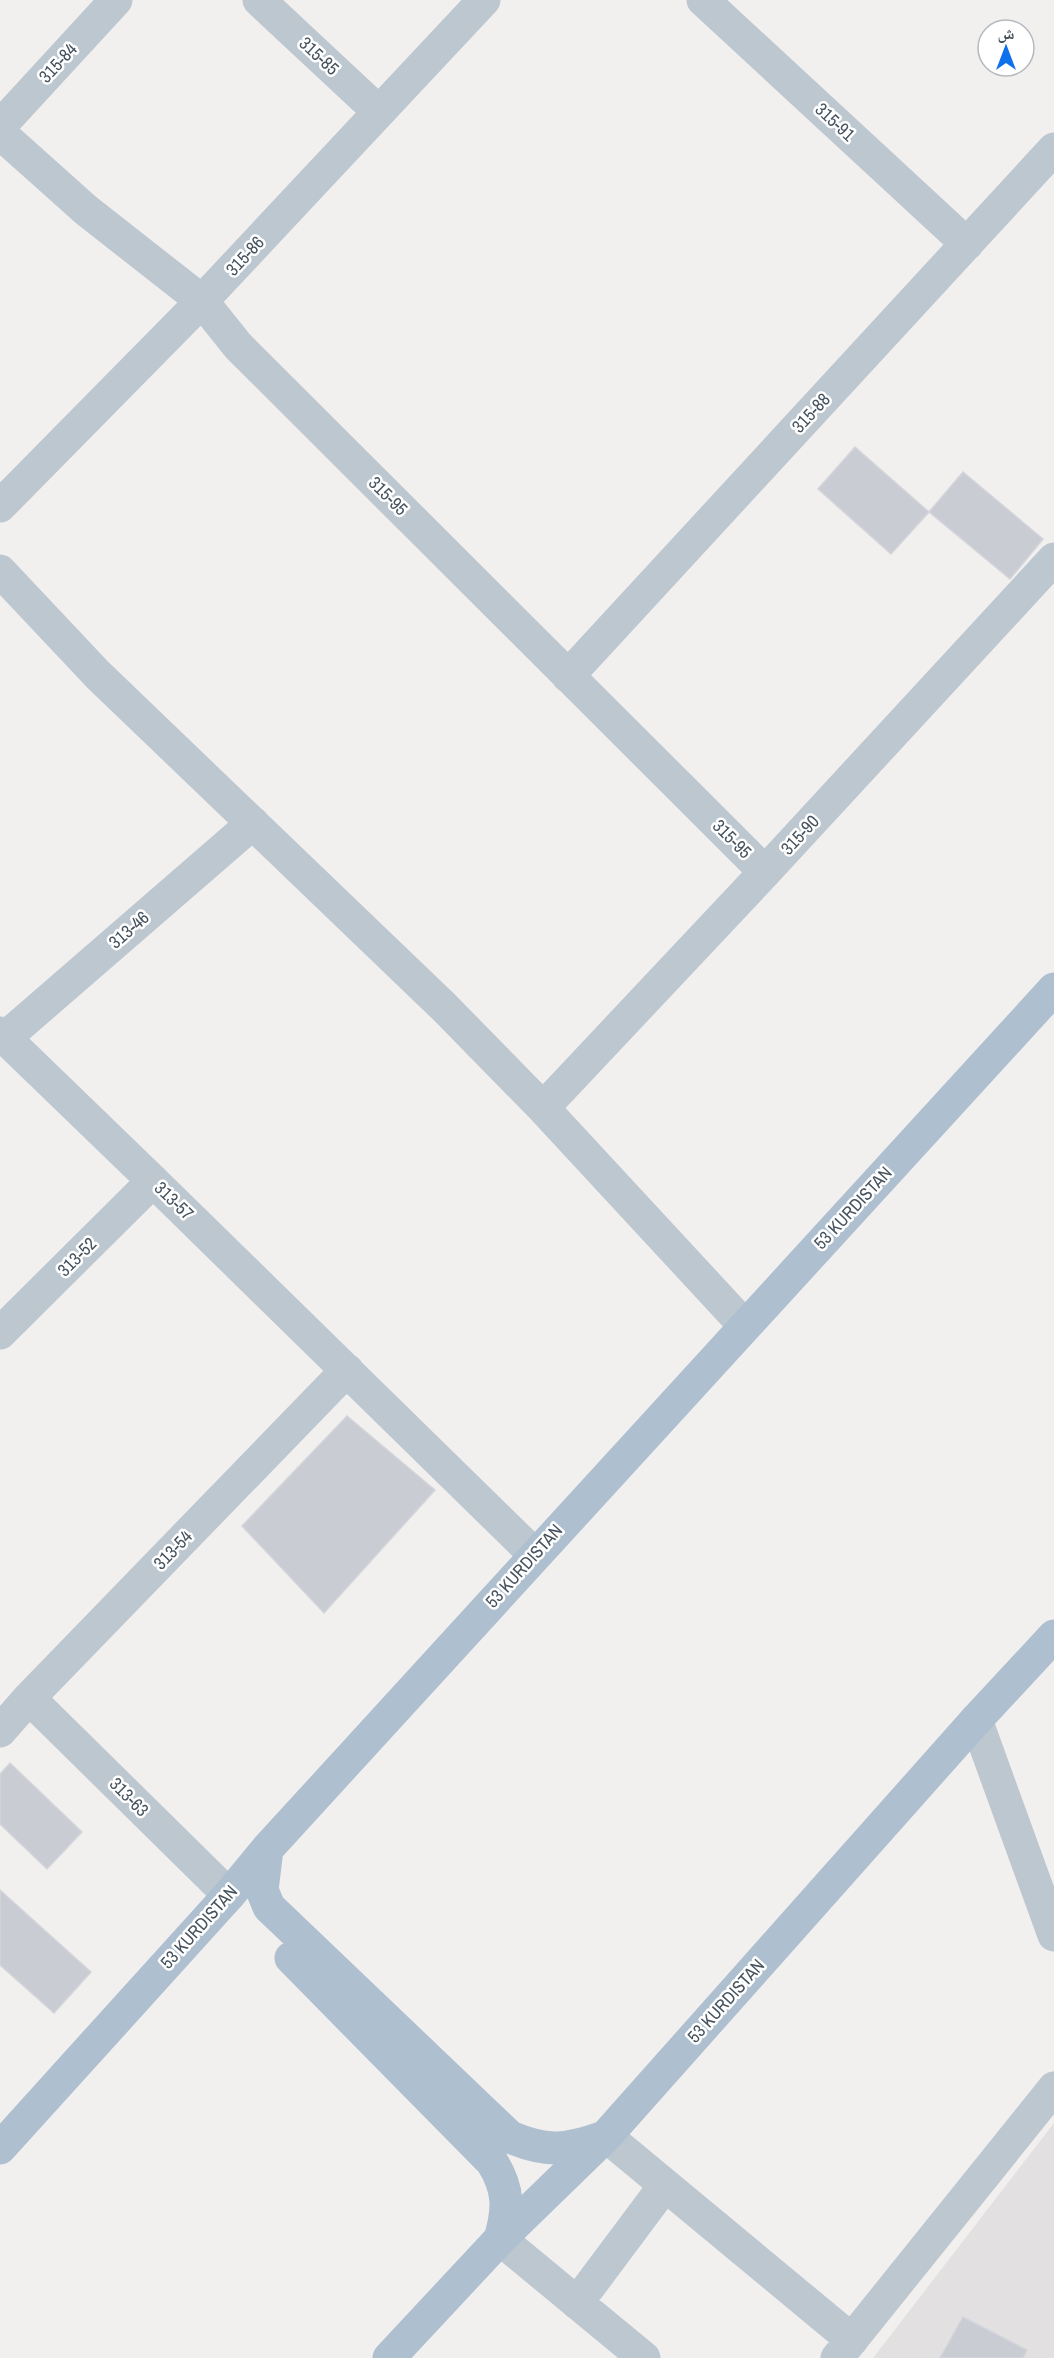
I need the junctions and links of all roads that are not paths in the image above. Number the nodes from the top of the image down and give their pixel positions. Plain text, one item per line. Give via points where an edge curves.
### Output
1 (116, 0) edge
2 (259, 0) edge
3 (484, 0) edge
4 (703, 0) edge
5 (379, 112) junction
6 (0, 126) edge
7 (0, 133) edge
8 (1054, 149) edge
9 (967, 244) junction
10 (202, 301) junction
11 (0, 506) edge
12 (1054, 560) edge
13 (0, 571) edge
14 (568, 676) junction
15 (253, 823) junction
16 (765, 872) junction
17 (1054, 989) edge
18 (2, 1036) edge
19 (543, 1108) junction
20 (153, 1181) junction
21 (744, 1325) junction
22 (0, 1333) edge
23 (347, 1370) junction
24 (534, 1554) junction
25 (1054, 1636) edge
26 (29, 1698) junction
27 (976, 1720) junction
28 (0, 1731) edge
29 (267, 1849) junction
30 (229, 1895) junction
31 (1054, 1935) edge
32 (1054, 2088) edge
33 (606, 2136) junction
34 (0, 2148) edge
35 (665, 2185) junction
36 (500, 2239) junction
37 (577, 2303) junction
38 (844, 2349) edge
39 (389, 2358) edge
40 (644, 2358) edge

1 - 6 street, 315-84
2 - 5 street, 315-85
3 - 5 street, 315-86
4 - 9 street, 315-91
5 - 10 street, 315-86
7 - 10 street, 315-95 via 87,210
8 - 9 street, 315-88
9 - 14 street, 315-88
10 - 11 street, 315-86
10 - 14 street, 315-95 via 238,346
12 - 16 street, 315-90
13 - 15 street via 98,675
14 - 16 street, 315-95
15 - 18 street, 313-46
15 - 19 street via 446,1008
16 - 19 street, 315-90
17 - 21 main road, 53 KURDISTAN
18 - 20 street, 313-57
19 - 21 street
20 - 22 street, 313-52
20 - 23 street, 313-57
21 - 24 main road, 53 KURDISTAN
23 - 24 street, 313-57
23 - 26 street, 313-54
24 - 29 main road, 53 KURDISTAN
25 - 27 main road, 53 KURDISTAN
26 - 28 street, 313-54
26 - 30 street, 313-63
27 - 31 street
27 - 33 main road, 53 KURDISTAN
29 - 30 main road, 53 KURDISTAN
29 - 33 main road via 262,1890 269,1907 510,2137 552,2149 574,2147
30 - 34 main road, 53 KURDISTAN
30 - 36 main road via 492,2162 506,2198 506,2219
32 - 38 street
33 - 35 street
33 - 36 main road, 53 KURDISTAN
35 - 37 street
35 - 38 street
36 - 37 street
36 - 39 main road, 53 KURDISTAN
37 - 40 street

